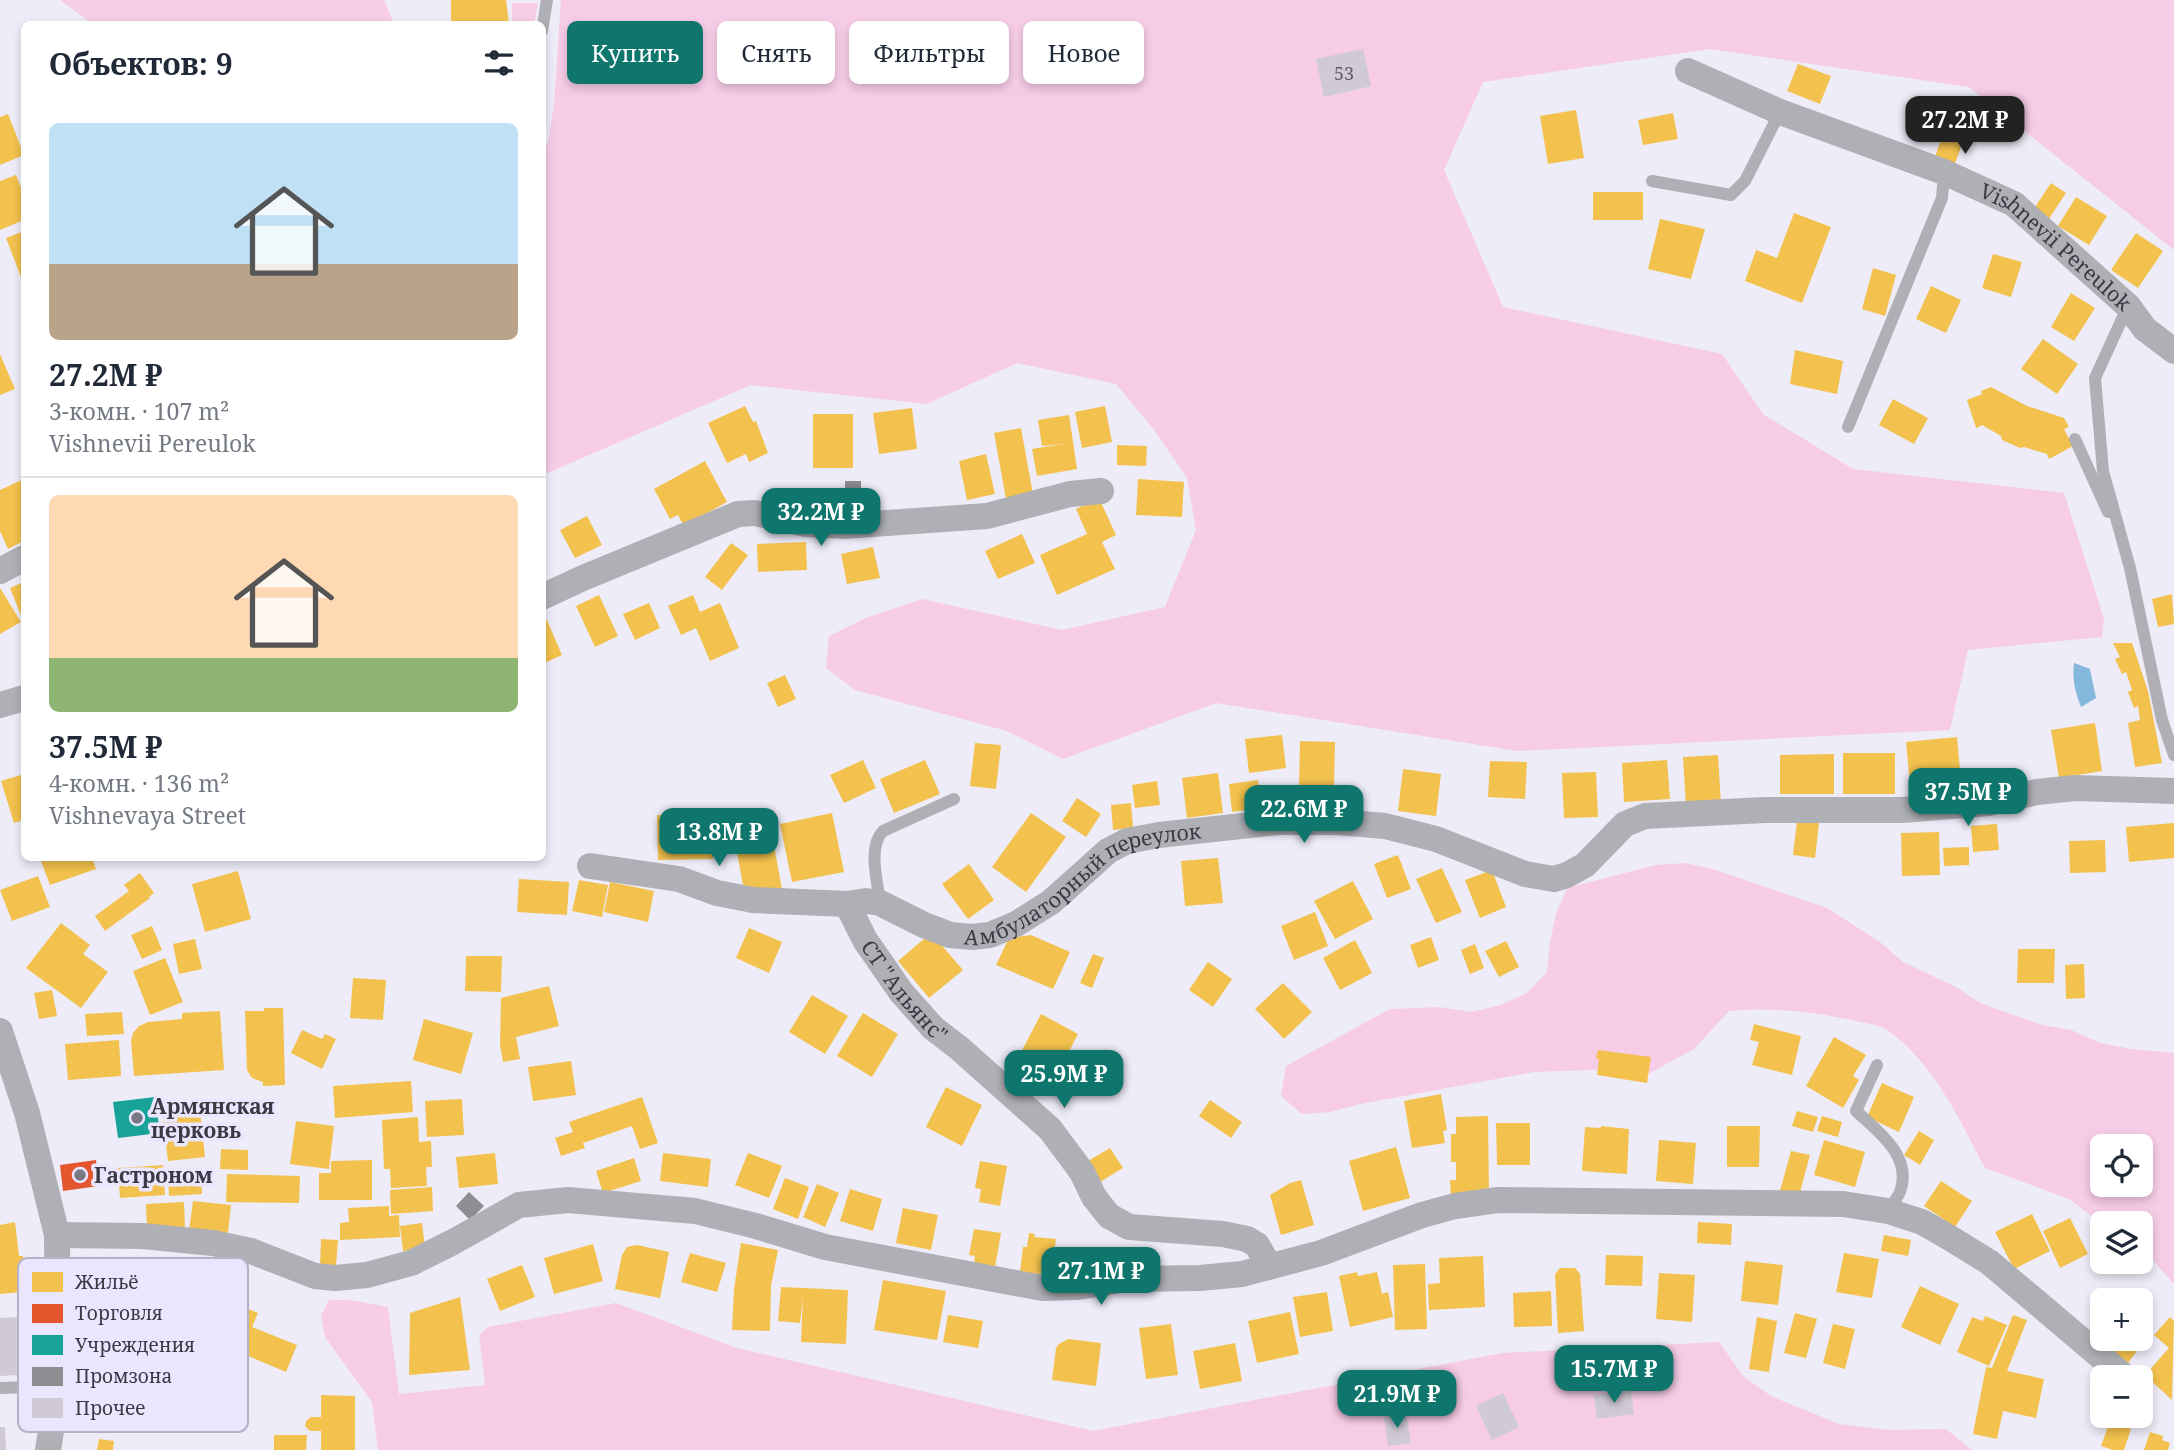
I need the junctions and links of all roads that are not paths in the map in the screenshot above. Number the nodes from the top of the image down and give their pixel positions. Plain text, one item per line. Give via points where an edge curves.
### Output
1 (547, 0) edge
2 (544, 21) edge
3 (1688, 71) dead end
4 (1780, 112) junction
5 (1944, 172) junction
6 (1652, 181) dead end
7 (2129, 306) junction
8 (2174, 351) edge
9 (1848, 427) dead end
10 (2076, 439) dead end
11 (1101, 491) dead end
12 (2126, 550) junction
13 (21, 560) edge
14 (0, 571) edge
15 (546, 595) edge
16 (21, 699) edge
17 (0, 705) edge
18 (2174, 755) edge
19 (2174, 791) edge
20 (954, 799) dead end
21 (590, 866) dead end
22 (880, 903) junction
23 (847, 904) junction
24 (0, 1031) edge
25 (1877, 1065) dead end
26 (1888, 1211) junction
27 (57, 1235) junction
28 (57, 1258) edge
29 (1269, 1266) junction
30 (2111, 1365) edge
31 (18, 1387) edge
32 (0, 1388) edge
33 (51, 1432) edge
34 (48, 1450) edge

1 - 2 lane
3 - 4 street, Vishnevii Pereulok
4 - 5 street, Vishnevii Pereulok
4 - 6 lane via 1745,181 1731,195
5 - 7 street, Vishnevii Pereulok via 2014,204
5 - 9 lane via 1942,198
7 - 8 street, Vishnevii Pereulok via 2145,329
7 - 12 lane via 2095,378 2103,471
10 - 12 lane
11 - 15 street via 1070,494 987,516 844,526 738,514
12 - 18 lane via 2162,720
13 - 14 street
16 - 17 street
19 - 22 street, Амбулаторный переулок via 2075,788 1988,803 1902,810 1645,816 1625,824 1585,865 1554,879 1525,874 1436,839 1385,826 1279,822 1127,841 1108,851 1051,902 990,935 950,935
20 - 22 lane via 876,838
21 - 23 street, Амбулаторный переулок via 679,879 752,900
22 - 23 street, Амбулаторный переулок
23 - 29 street, СТ "Альянс" via 901,992 933,1028 1050,1129 1109,1216 1129,1227 1247,1239 1257,1245
24 - 27 street via 37,1148
25 - 26 lane via 1856,1111 1884,1136 1900,1160 1900,1193
26 - 29 street via 1843,1204 1498,1200 1422,1214 1321,1253
26 - 30 street via 1922,1222 1989,1262
27 - 28 street
27 - 29 street via 213,1243 251,1251 315,1276 335,1278 411,1263 519,1205 568,1199 695,1211 825,1247 1042,1288 1242,1274
31 - 32 lane
33 - 34 street

